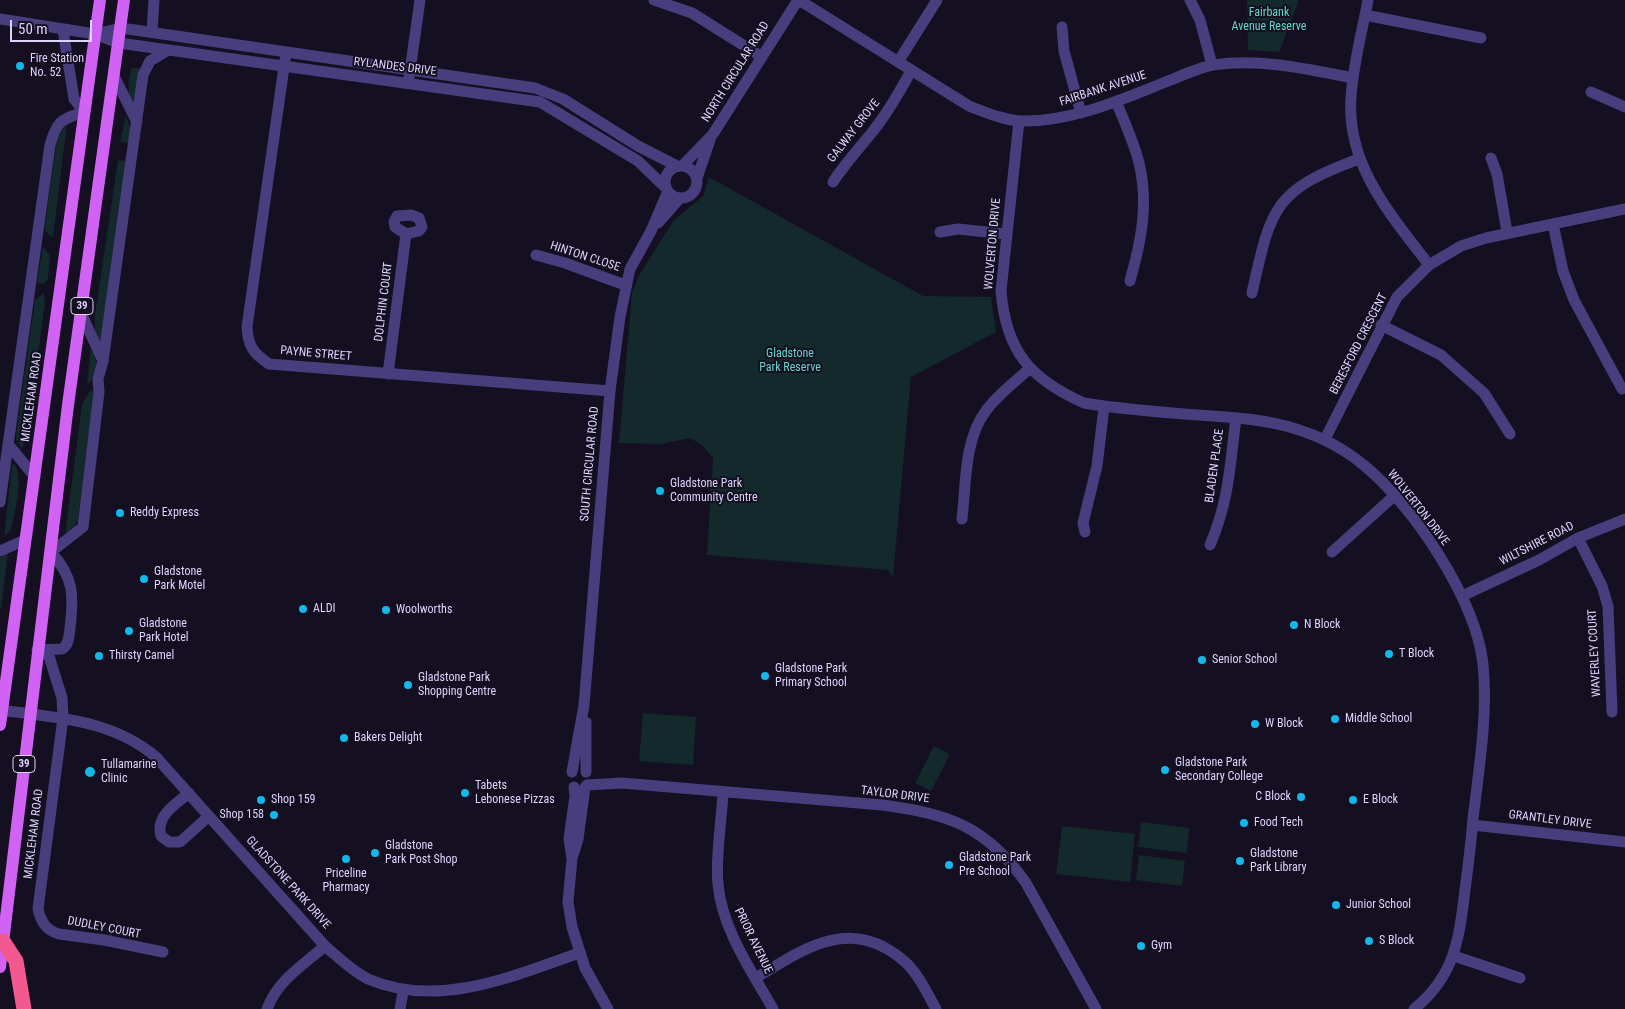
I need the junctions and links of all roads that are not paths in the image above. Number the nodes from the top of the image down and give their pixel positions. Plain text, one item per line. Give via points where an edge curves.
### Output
1 (100, 0) edge
2 (124, 0) edge
3 (154, 0) edge
4 (420, 0) edge
5 (654, 0) edge
6 (798, 0) edge
7 (937, 0) edge
8 (1190, 0) edge
9 (1368, 0) edge
10 (1365, 15) junction
11 (0, 19) edge
12 (1062, 27) dead end
13 (121, 28) junction
14 (63, 30) junction
15 (152, 32) junction
16 (95, 34) junction
17 (1480, 38) dead end
18 (119, 43) junction
19 (168, 50) junction
20 (286, 53) junction
21 (762, 57) junction
22 (898, 62) junction
23 (1212, 65) junction
24 (284, 66) junction
25 (410, 70) junction
26 (911, 71) junction
27 (114, 76) junction
28 (1353, 78) junction
29 (408, 82) junction
30 (1591, 92) dead end
31 (1116, 101) junction
32 (1625, 107) edge
33 (581, 111) junction
34 (84, 112) junction
35 (1081, 113) junction
36 (574, 121) junction
37 (1019, 121) junction
38 (137, 122) junction
39 (713, 134) junction
40 (1491, 158) dead end
41 (1359, 159) junction
42 (680, 166) junction
43 (697, 178) junction
44 (833, 182) dead end
45 (667, 190) junction
46 (680, 198) junction
47 (1625, 209) edge
48 (1553, 224) junction
49 (650, 232) junction
50 (940, 232) dead end
51 (1507, 232) junction
52 (406, 234) dead end
53 (1006, 234) junction
54 (536, 255) dead end
55 (1429, 265) junction
56 (1130, 281) dead end
57 (625, 285) junction
58 (1252, 293) dead end
59 (81, 313) junction
60 (1382, 325) junction
61 (103, 361) junction
62 (1030, 369) junction
63 (388, 374) junction
64 (1622, 389) dead end
65 (610, 391) junction
66 (1104, 407) junction
67 (1236, 418) junction
68 (1510, 434) dead end
69 (1325, 439) junction
70 (8, 444) junction
71 (34, 477) junction
72 (1394, 496) junction
73 (0, 502) edge
74 (962, 519) dead end
75 (1625, 519) edge
76 (1085, 532) dead end
77 (1578, 538) junction
78 (25, 540) junction
79 (1210, 545) dead end
80 (0, 551) edge
81 (51, 552) junction
82 (1332, 552) dead end
83 (1462, 596) junction
84 (37, 650) junction
85 (3, 684) edge
86 (584, 705) junction
87 (1, 711) edge
88 (1612, 712) dead end
89 (30, 714) junction
90 (63, 718) junction
91 (0, 725) edge
92 (584, 781) junction
93 (723, 792) junction
94 (189, 793) junction
95 (209, 816) junction
96 (1473, 824) junction
97 (1625, 842) edge
98 (42, 924) joint
99 (3, 941) junction
100 (325, 946) junction
101 (163, 952) dead end
102 (578, 953) junction
103 (1454, 956) junction
104 (0, 967) edge
105 (756, 978) junction
106 (1520, 978) dead end
107 (403, 992) junction
108 (24, 1009) edge
109 (267, 1009) edge
110 (400, 1009) edge
111 (608, 1009) edge
112 (773, 1009) edge
113 (936, 1009) edge
114 (1096, 1009) edge
115 (1414, 1009) edge

1 - 16 main road, MICKLEHAM ROAD / 39
2 - 13 main road, MICKLEHAM ROAD / 39
3 - 15 street
4 - 25 street
5 - 21 street via 692,13
6 - 21 street, NORTH CIRCULAR ROAD
6 - 22 street, FAIRBANK AVENUE
7 - 22 street
8 - 23 street via 1200,20
9 - 10 street
10 - 17 street
10 - 28 street
11 - 14 street
12 - 35 street via 1064,52
13 - 15 street, RYLANDES DRIVE
13 - 16 street
13 - 18 main road, MICKLEHAM ROAD / 39
14 - 16 street
14 - 34 street via 74,100
15 - 20 street, RYLANDES DRIVE
16 - 18 street, RYLANDES DRIVE
16 - 34 main road, MICKLEHAM ROAD / 39
18 - 19 street, RYLANDES DRIVE
18 - 27 main road, MICKLEHAM ROAD / 39
19 - 24 street, RYLANDES DRIVE
19 - 38 street via 155,56 145,68
20 - 24 street, PAYNE STREET
20 - 25 street, RYLANDES DRIVE
21 - 39 street, NORTH CIRCULAR ROAD
22 - 26 street, FAIRBANK AVENUE
23 - 28 street, FAIRBANK AVENUE via 1274,64
23 - 31 street, FAIRBANK AVENUE
24 - 29 street, RYLANDES DRIVE
24 - 63 street, PAYNE STREET via 247,327 248,342 253,353 269,364
25 - 29 street
25 - 33 street, RYLANDES DRIVE via 534,88 553,94
26 - 37 street, FAIRBANK AVENUE via 970,106
26 - 44 street, GALWAY GROVE via 892,105
27 - 38 street
27 - 59 main road, MICKLEHAM ROAD / 39
28 - 41 street via 1350,115
29 - 36 street, RYLANDES DRIVE via 531,100
30 - 32 street
31 - 35 street, FAIRBANK AVENUE
31 - 56 street via 1139,162 1144,185 1144,217
33 - 36 street
33 - 42 street, RYLANDES DRIVE via 651,154
34 - 70 street, MICKLEHAM ROAD via 60,120 50,145
34 - 71 main road, MICKLEHAM ROAD / 39
35 - 37 street, FAIRBANK AVENUE
36 - 45 street, RYLANDES DRIVE via 638,161
37 - 53 street, WOLVERTON DRIVE
38 - 61 street
39 - 42 street, NORTH CIRCULAR ROAD
39 - 43 street, NORTH CIRCULAR ROAD
40 - 51 street
41 - 55 street via 1377,196
41 - 58 street via 1300,184 1286,196 1263,243
42 - 43 street via 692,170
42 - 45 street via 666,175
43 - 46 street via 693,192
45 - 46 street
45 - 49 street, SOUTH CIRCULAR ROAD
46 - 49 street, SOUTH CIRCULAR ROAD
47 - 48 street, BERESFORD CRESCENT
48 - 51 street, BERESFORD CRESCENT
48 - 64 street via 1563,271 1574,300
49 - 57 street, SOUTH CIRCULAR ROAD via 630,268
50 - 53 street via 958,230
51 - 55 street, BERESFORD CRESCENT via 1461,246
52 - 63 street, DOLPHIN COURT
53 - 62 street, WOLVERTON DRIVE via 1001,291 1003,316 1013,346
54 - 57 street, HINTON CLOSE
55 - 60 street, BERESFORD CRESCENT via 1397,298
57 - 65 street, SOUTH CIRCULAR ROAD
59 - 61 street
59 - 81 main road, MICKLEHAM ROAD / 39
60 - 68 street via 1441,355 1484,393
60 - 69 street, BERESFORD CRESCENT
61 - 81 street via 98,379 83,527
62 - 66 street, WOLVERTON DRIVE via 1057,391 1084,403
62 - 74 street via 985,412 975,432 968,458
63 - 65 street, PAYNE STREET
65 - 86 street, SOUTH CIRCULAR ROAD
66 - 67 street, WOLVERTON DRIVE
66 - 76 street via 1097,466 1083,523
67 - 69 street, WOLVERTON DRIVE via 1294,428
67 - 79 street, BLADEN PLACE via 1228,492 1222,518
69 - 72 street, WOLVERTON DRIVE via 1365,466
70 - 71 street
70 - 73 street, MICKLEHAM ROAD
71 - 78 main road, MICKLEHAM ROAD / 39
72 - 82 street
72 - 83 street, WOLVERTON DRIVE via 1423,534
75 - 77 street, WILTSHIRE ROAD
77 - 83 street, WILTSHIRE ROAD
77 - 88 street, WAVERLEY COURT via 1599,579 1608,606
78 - 80 street
78 - 85 main road, MICKLEHAM ROAD / 39
81 - 84 main road, MICKLEHAM ROAD / 39
81 - 84 street via 64,569 73,592 68,640 62,650
83 - 96 street, WOLVERTON DRIVE via 1482,661 1484,696
84 - 89 main road, MICKLEHAM ROAD / 39
84 - 90 street, MICKLEHAM ROAD via 49,656 62,698
85 - 87 main road, MICKLEHAM ROAD / 39
86 - 92 street, SOUTH CIRCULAR ROAD
86 - 92 street, SOUTH CIRCULAR ROAD via 570,778
87 - 89 street, GLADSTONE PARK DRIVE
87 - 91 main road, MICKLEHAM ROAD / 39
89 - 90 street, GLADSTONE PARK DRIVE
89 - 99 main road, MICKLEHAM ROAD / 39
90 - 94 street, GLADSTONE PARK DRIVE via 108,729 136,742 156,757
90 - 98 street, MICKLEHAM ROAD via 38,909
92 - 93 street, TAYLOR DRIVE
92 - 102 street, SOUTH CIRCULAR ROAD via 568,902
93 - 105 street, PRIOR AVENUE via 717,882 721,906
93 - 114 street, TAYLOR DRIVE via 920,810 946,817 973,830 997,848 1022,877
94 - 95 street, GLADSTONE PARK DRIVE
94 - 95 street via 163,817 159,826 161,836 169,842 180,842
95 - 100 street, GLADSTONE PARK DRIVE
96 - 97 street, GRANTLEY DRIVE
96 - 103 street, WOLVERTON DRIVE
98 - 101 street, DUDLEY COURT via 59,934
99 - 104 main road, MICKLEHAM ROAD / 39
99 - 108 highway via 16,961
100 - 107 street, GLADSTONE PARK DRIVE via 366,978
100 - 109 street via 290,974
102 - 107 street, GLADSTONE PARK DRIVE via 466,990 432,995
102 - 111 street, SOUTH CIRCULAR ROAD
103 - 106 street
103 - 115 street, WOLVERTON DRIVE via 1434,991
105 - 112 street, PRIOR AVENUE
105 - 113 street via 801,950 827,940 860,940 879,946 905,962
107 - 110 street

